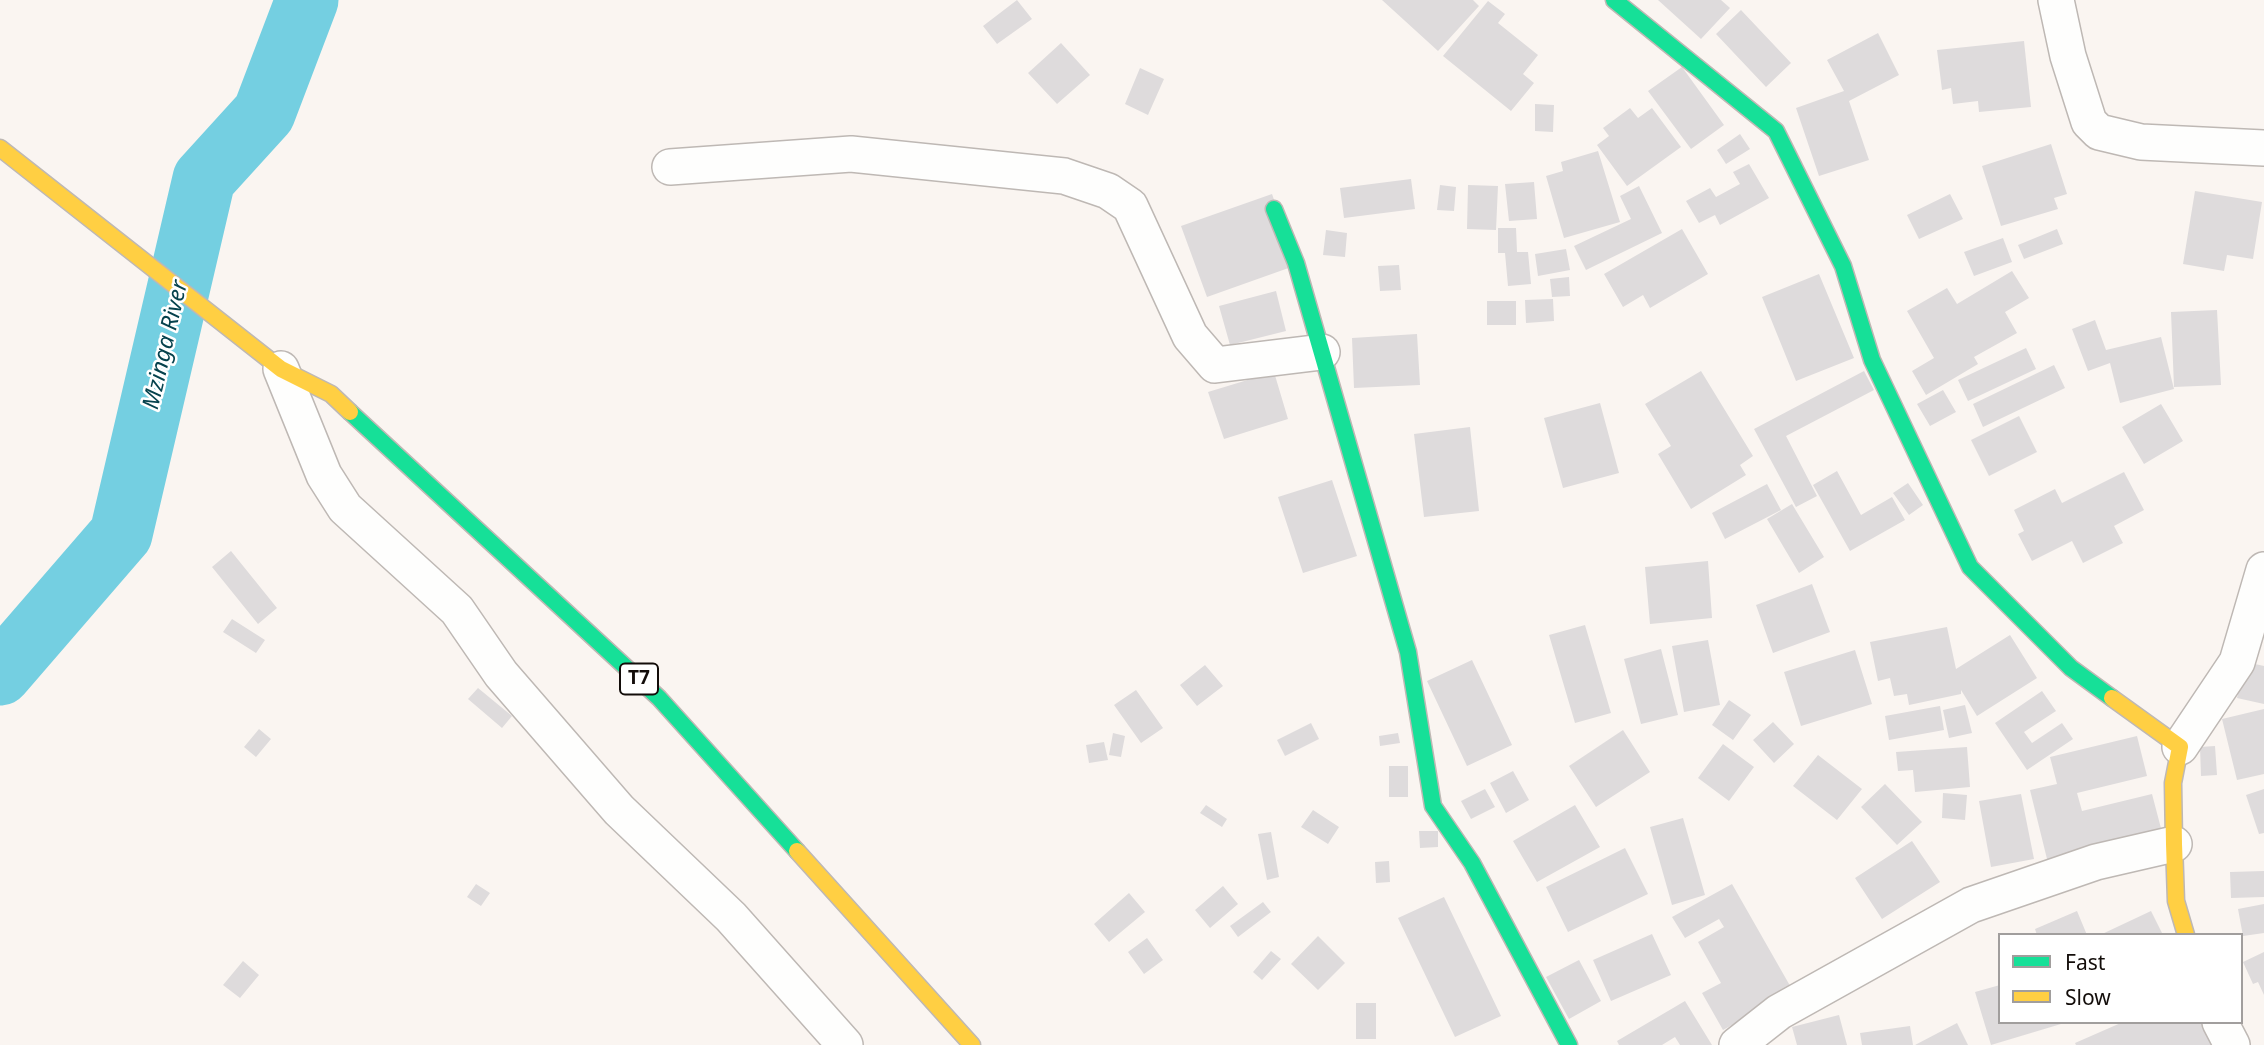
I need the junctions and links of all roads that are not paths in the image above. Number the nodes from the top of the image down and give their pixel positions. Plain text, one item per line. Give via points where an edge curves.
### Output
1 (1614, 0) edge
2 (2056, 0) edge
3 (0, 148) edge
4 (2264, 148) edge
5 (670, 167) dead end
6 (1274, 209) dead end
7 (1322, 352) junction
8 (273, 363) junction
9 (2264, 570) edge
10 (2180, 747) junction
11 (2174, 844) junction
12 (2185, 933) edge
13 (2221, 1024) edge
14 (845, 1045) edge
15 (972, 1045) edge
16 (1569, 1045) edge
17 (1737, 1045) edge
18 (2232, 1045) edge

1 - 10 main road via 1776,131 1843,266 1872,360 1970,567 2071,668
2 - 4 street via 2089,122 2099,132 2141,142
3 - 8 main road, T7
5 - 7 street via 851,154 1064,176 1108,191 1130,206 1190,336 1215,365
6 - 7 main road via 1296,263
7 - 16 main road via 1408,652 1433,806 1472,863
8 - 14 street via 324,475 345,508 457,610 501,674 618,810 731,916
8 - 15 main road, T7 via 331,394 659,698
9 - 10 street via 2236,662
10 - 11 main road via 2173,783
11 - 12 main road via 2176,901
11 - 17 street via 2096,862 1971,905 1779,1012
13 - 18 street

